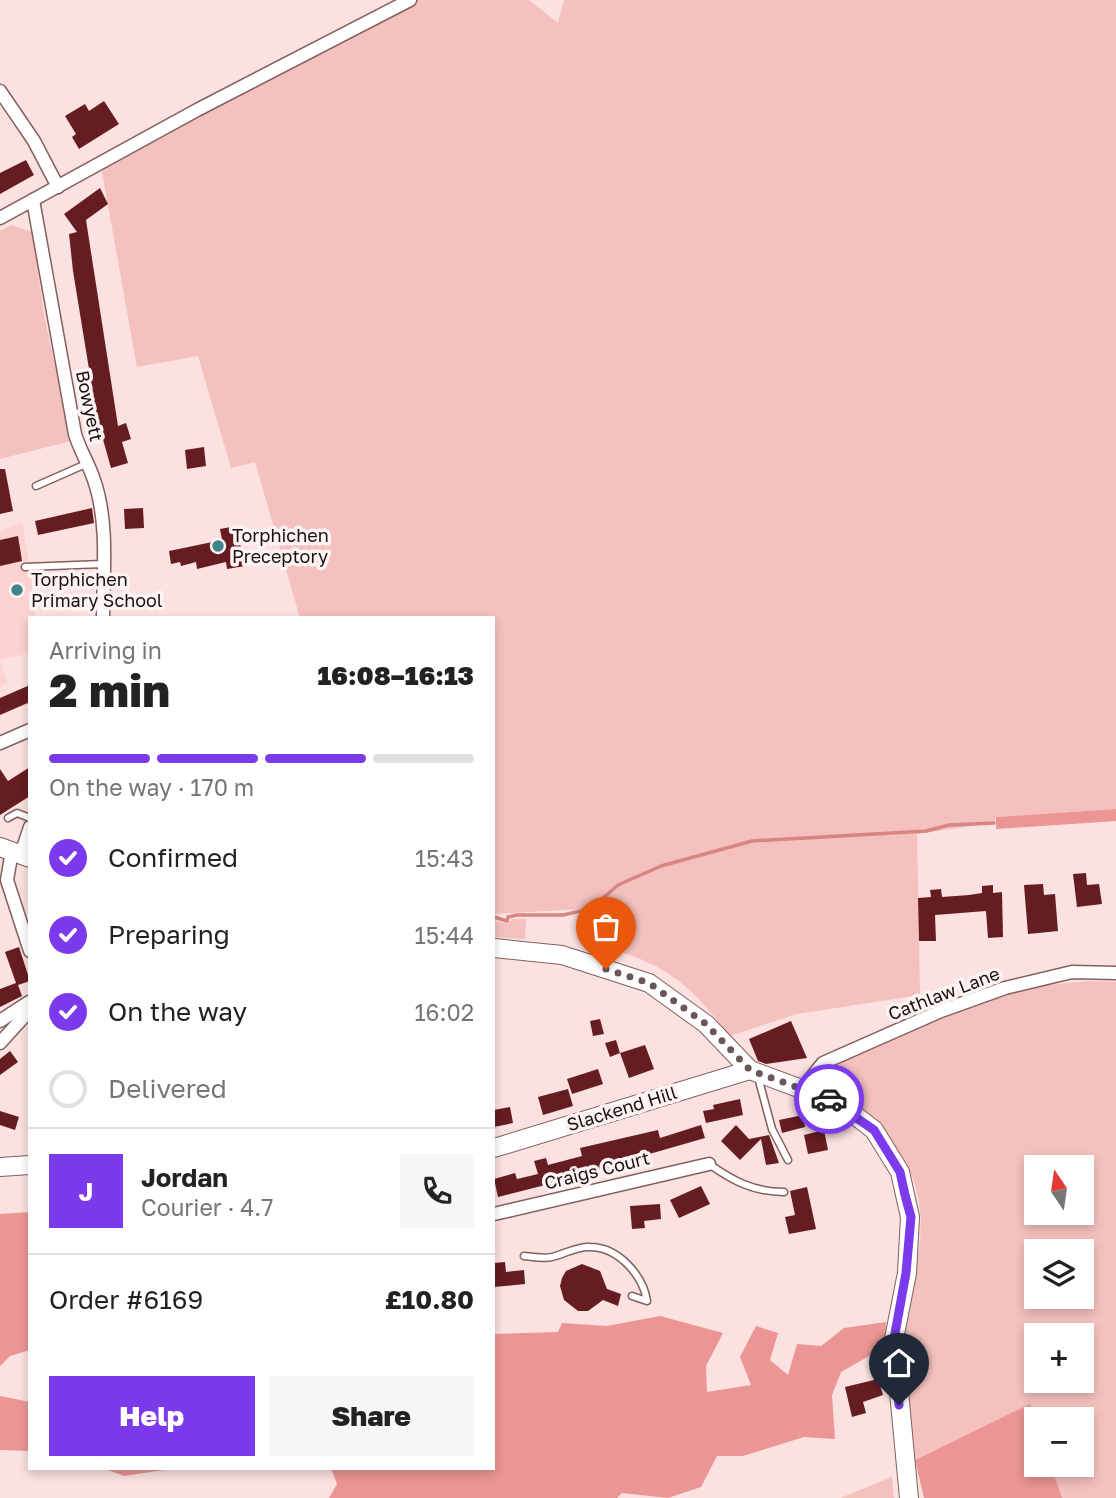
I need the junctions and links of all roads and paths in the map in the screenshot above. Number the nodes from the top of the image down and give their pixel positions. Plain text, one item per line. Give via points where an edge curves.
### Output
1 (410, 0) edge
2 (0, 91) edge
3 (58, 187) junction
4 (33, 200) junction
5 (0, 218) edge
6 (86, 464) junction
7 (36, 486) dead end
8 (103, 564) junction
9 (25, 567) dead end
10 (103, 616) edge
11 (28, 731) edge
12 (0, 743) edge
13 (28, 817) edge
14 (8, 818) dead end
15 (28, 831) edge
16 (16, 853) edge
17 (28, 945) edge
18 (495, 948) edge
19 (1116, 973) edge
20 (28, 1003) edge
21 (28, 1012) edge
22 (0, 1021) edge
23 (0, 1043) edge
24 (754, 1071) junction
25 (802, 1089) junction
26 (495, 1148) edge
27 (788, 1160) dead end
28 (709, 1164) joint
29 (28, 1165) edge
30 (0, 1167) edge
31 (784, 1192) dead end
32 (495, 1214) edge
33 (524, 1256) dead end
34 (632, 1296) dead end
35 (909, 1498) edge

1 - 3 street
2 - 3 street
3 - 4 street
4 - 5 street
4 - 6 street, Bowyett via 75,434
6 - 7 lane
6 - 8 street, Bowyett via 102,519
8 - 9 lane
8 - 10 street, Bowyett
11 - 12 street
13 - 14 lane via 17,813
15 - 16 street
16 - 17 street via 7,880
18 - 24 main road via 562,955 649,983 706,1024
19 - 25 street, Cathlaw Lane via 1072,972 1005,988 941,1011 823,1063
20 - 22 street
21 - 23 street
24 - 25 main road
24 - 26 main road, Slackend Hill
24 - 27 lane via 772,1129
25 - 35 main road via 839,1103 874,1130 900,1172 911,1217 894,1339
28 - 31 lane via 733,1182
28 - 32 street, Craigs Court
29 - 30 main road
33 - 34 lane via 550,1258 575,1249 604,1249 627,1264 645,1287 647,1301

